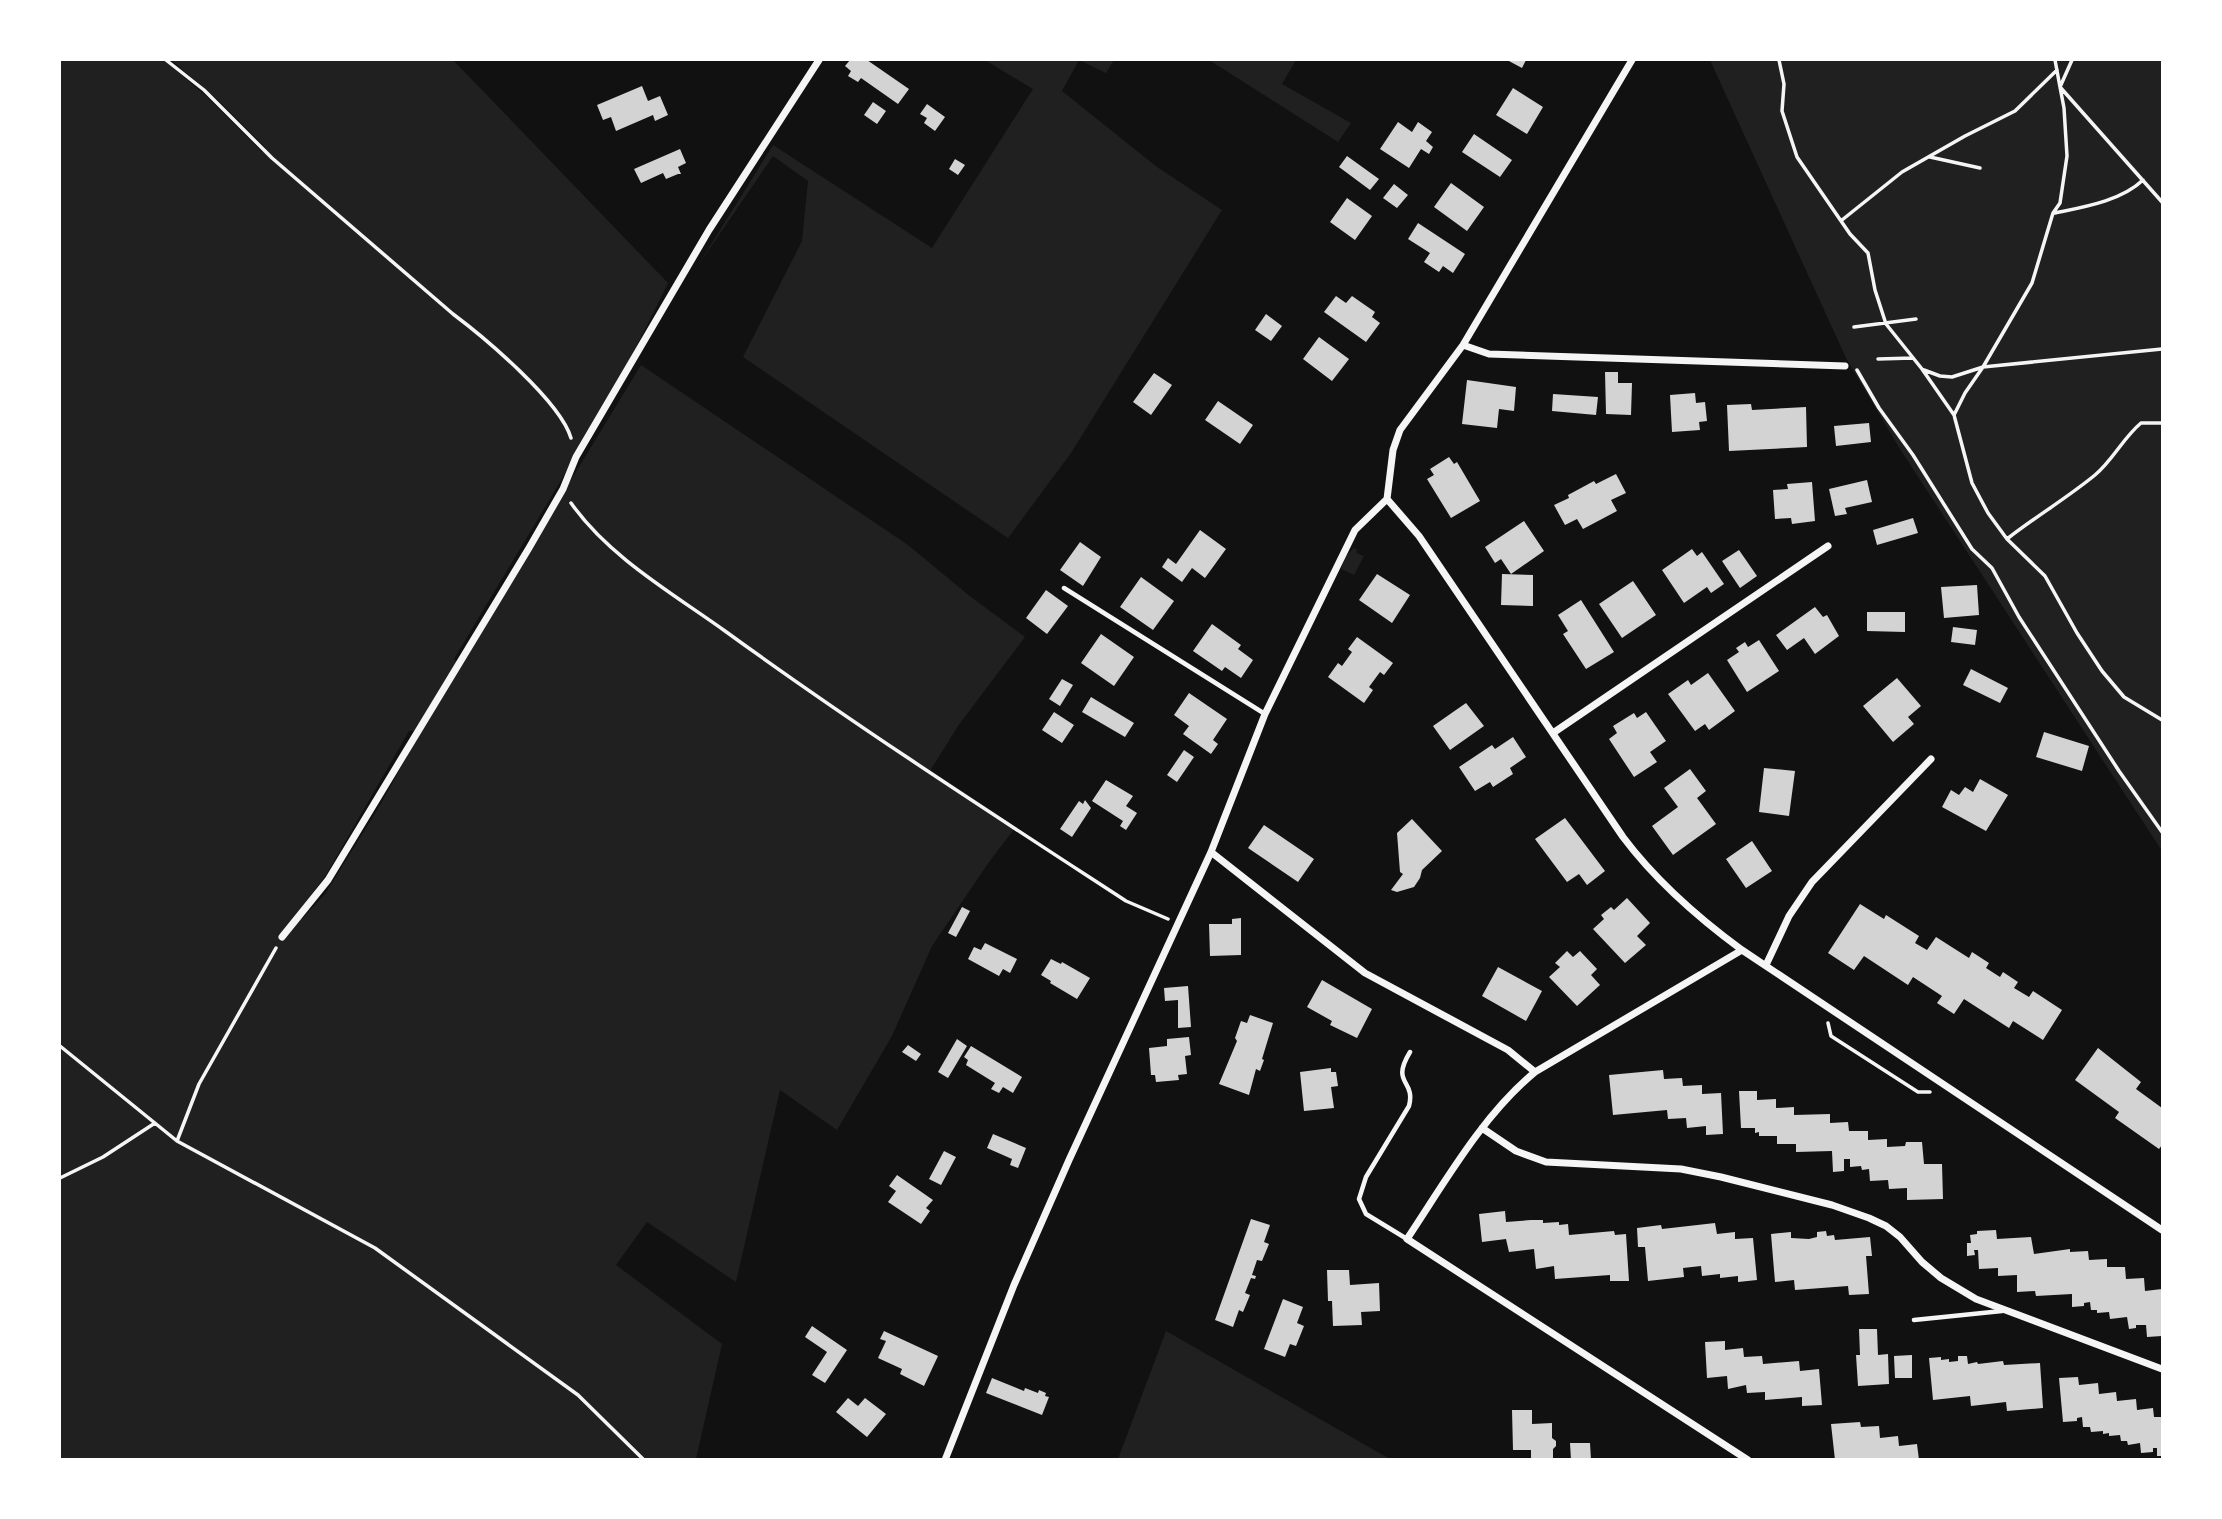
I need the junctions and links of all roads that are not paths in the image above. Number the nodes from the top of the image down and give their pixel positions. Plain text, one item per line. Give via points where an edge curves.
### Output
1 (819, 60) edge
2 (1632, 60) edge
3 (1463, 345) junction
4 (1845, 366) road end
5 (1387, 499) junction
6 (1828, 546) dead end
7 (1065, 588) dead end
8 (1265, 714) junction
9 (1553, 733) junction
10 (1931, 759) dead end
11 (1211, 852) junction
12 (282, 937) road end
13 (1742, 950) junction
14 (1766, 965) junction
15 (1410, 1052) dead end
16 (1535, 1072) junction
17 (1482, 1128) junction
18 (2162, 1230) edge
19 (1406, 1239) junction
20 (2007, 1310) junction
21 (1914, 1320) dead end
22 (2162, 1369) edge
23 (945, 1460) edge
24 (1748, 1460) edge

1 - 12 street via 709,230 576,457 529,548 328,880
2 - 3 street
3 - 4 street via 1489,354
3 - 5 street via 1400,430
5 - 8 street via 1355,530
5 - 9 street via 1419,536
6 - 9 street
7 - 8 lane
8 - 11 street
9 - 13 street via 1640,859 1697,915
10 - 14 street via 1812,882 1789,916
11 - 16 street via 1359,969 1507,1050
11 - 23 street via 1014,1285
13 - 14 street
13 - 16 street
14 - 18 street
15 - 19 lane via 1401,1073 1409,1089 1409,1106 1366,1177 1359,1199 1366,1214
16 - 17 street via 1507,1096
17 - 19 street
17 - 20 street via 1516,1151 1546,1162 1681,1169 1832,1205 1886,1226 1941,1278
19 - 24 street
20 - 21 lane
20 - 22 street

